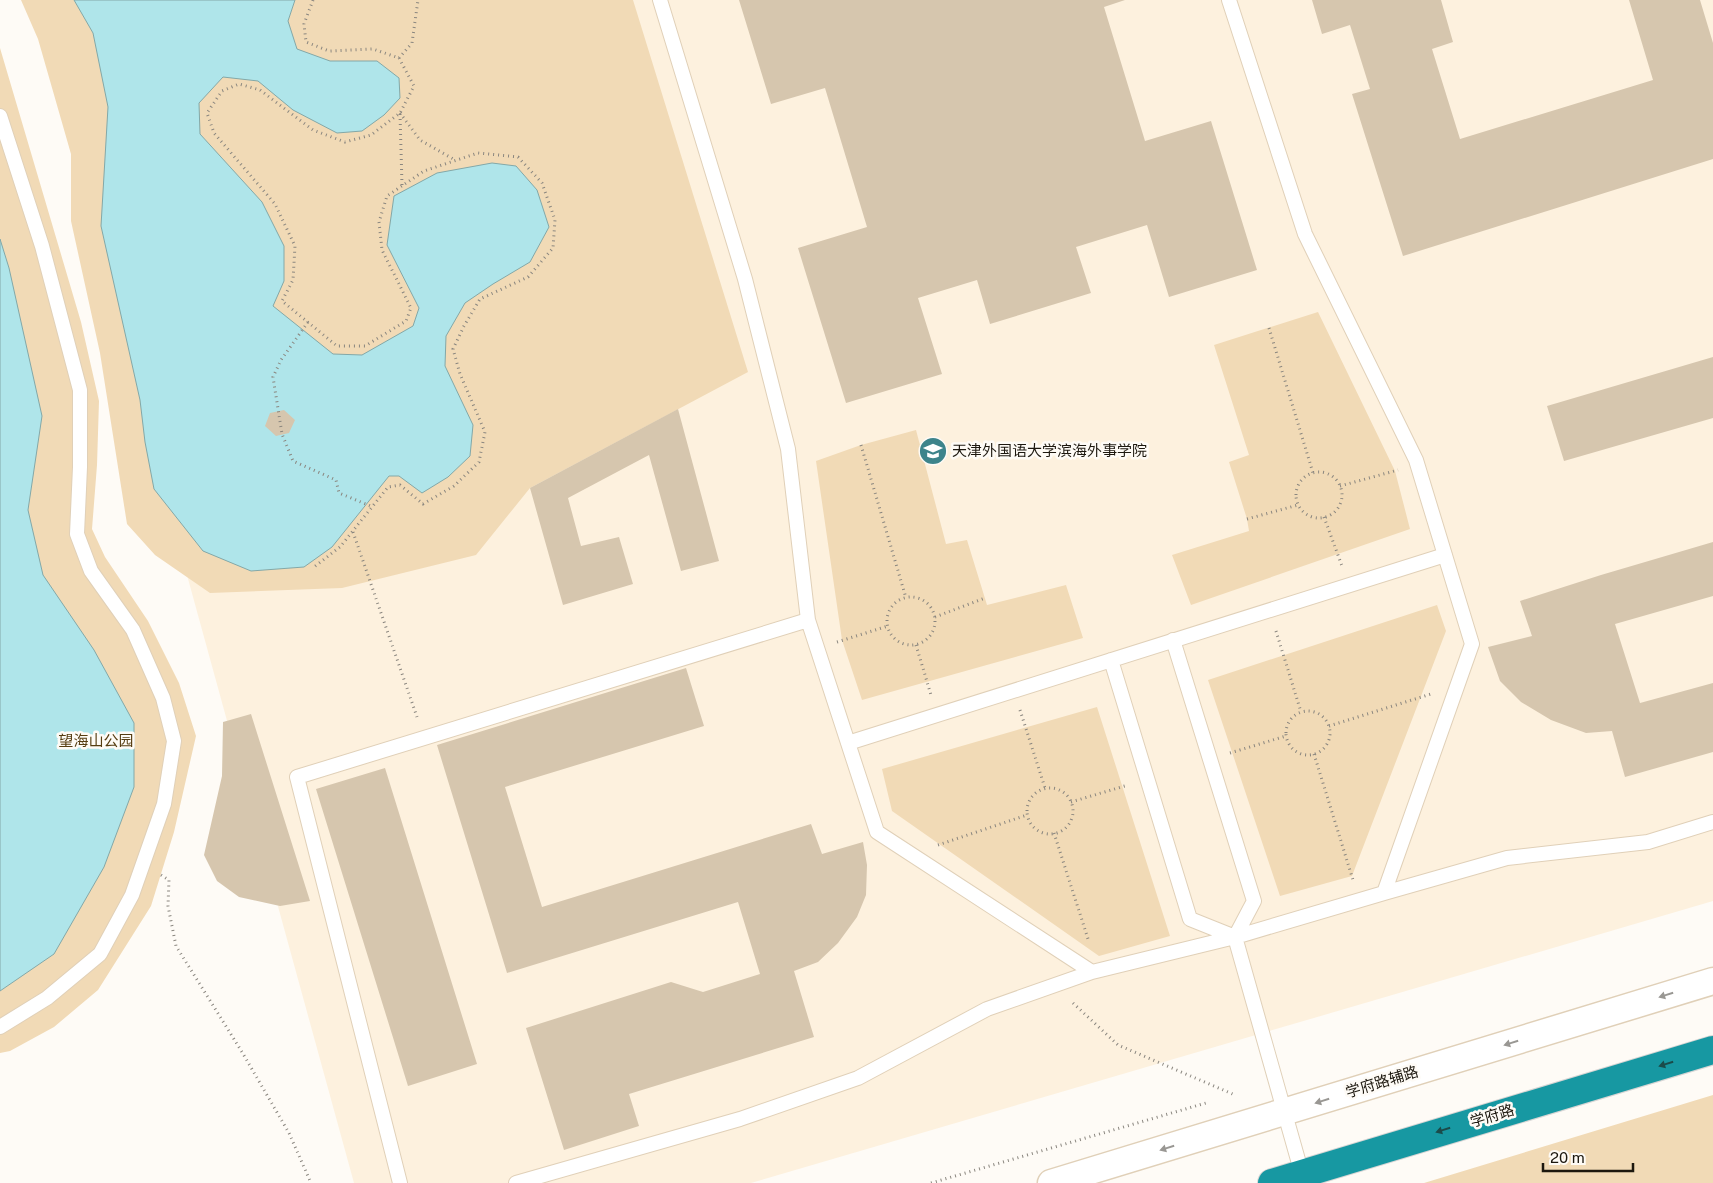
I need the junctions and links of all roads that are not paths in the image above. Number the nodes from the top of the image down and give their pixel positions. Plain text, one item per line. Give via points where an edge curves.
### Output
1 (660, 0) edge
2 (1229, 0) edge
3 (0, 116) edge
4 (1445, 555) junction
5 (808, 620) junction
6 (1173, 640) junction
7 (1111, 660) junction
8 (848, 743) junction
9 (1713, 822) edge
10 (1384, 892) junction
11 (1235, 937) junction
12 (1092, 972) junction
13 (1713, 981) edge
14 (0, 1027) edge
15 (1713, 1050) edge
16 (1284, 1112) junction
17 (1302, 1174) junction
18 (400, 1183) edge
19 (516, 1183) edge
20 (1051, 1183) edge
21 (1272, 1183) edge

1 - 5 lane via 745,279 788,449
2 - 4 lane via 1305,234 1417,465
3 - 14 lane via 42,246 80,390 76,534 91,571 133,630 163,698 174,741 164,804 132,894 100,954 47,998
4 - 6 lane
4 - 10 lane via 1472,644
5 - 8 lane
5 - 18 lane via 297,776
6 - 7 lane
6 - 11 lane via 1254,900
7 - 8 lane
7 - 11 lane via 1190,919
8 - 12 lane via 877,832
9 - 10 lane via 1648,842 1506,858
10 - 11 lane
11 - 12 lane
11 - 16 lane
12 - 19 lane via 987,1009 858,1078 740,1120
13 -> 16 street, 学府路辅路
15 -> 17 highway, 学府路
16 - 17 lane
16 -> 20 street, 学府路辅路
17 - 21 highway, 学府路

